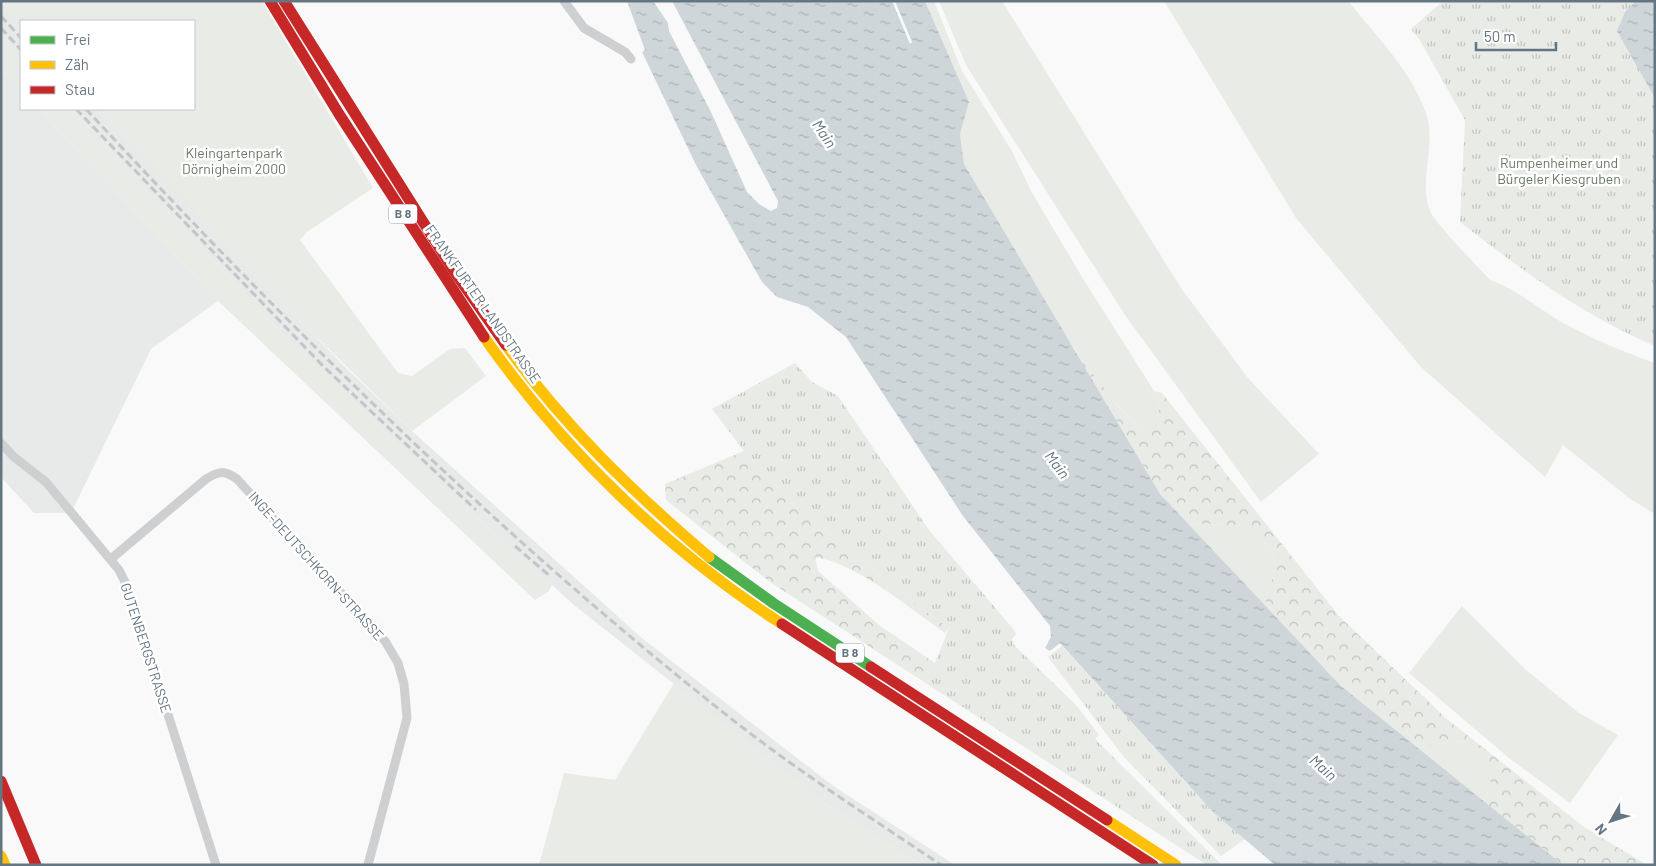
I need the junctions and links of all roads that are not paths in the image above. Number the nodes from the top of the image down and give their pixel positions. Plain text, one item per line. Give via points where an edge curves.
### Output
1 (270, 1) edge
2 (284, 1) edge
3 (564, 1) edge
4 (631, 59) dead end
5 (1, 443) edge
6 (112, 558) junction
7 (1, 781) edge
8 (1, 856) edge
9 (5, 865) edge
10 (36, 865) edge
11 (216, 865) edge
12 (368, 865) edge
13 (1153, 865) edge
14 (1176, 865) edge

1 - 13 main road, FRANKFURTER LANDSTRASSE / B 8 via 448,284 500,359 548,419 642,515 732,590
2 - 14 main road, FRANKFURTER LANDSTRASSE / B 8 via 454,271 509,349 553,405 646,503 728,571 773,603
3 - 4 street via 584,28
5 - 6 street, GUTENBERGSTRASSE via 46,482
6 - 11 street, GUTENBERGSTRASSE via 127,586
6 - 12 street, INGE-DEUTSCHKORN-STRASSE via 206,479 218,471 228,473 385,641 398,663 404,684 406,718
7 - 10 main road
8 - 9 main road

